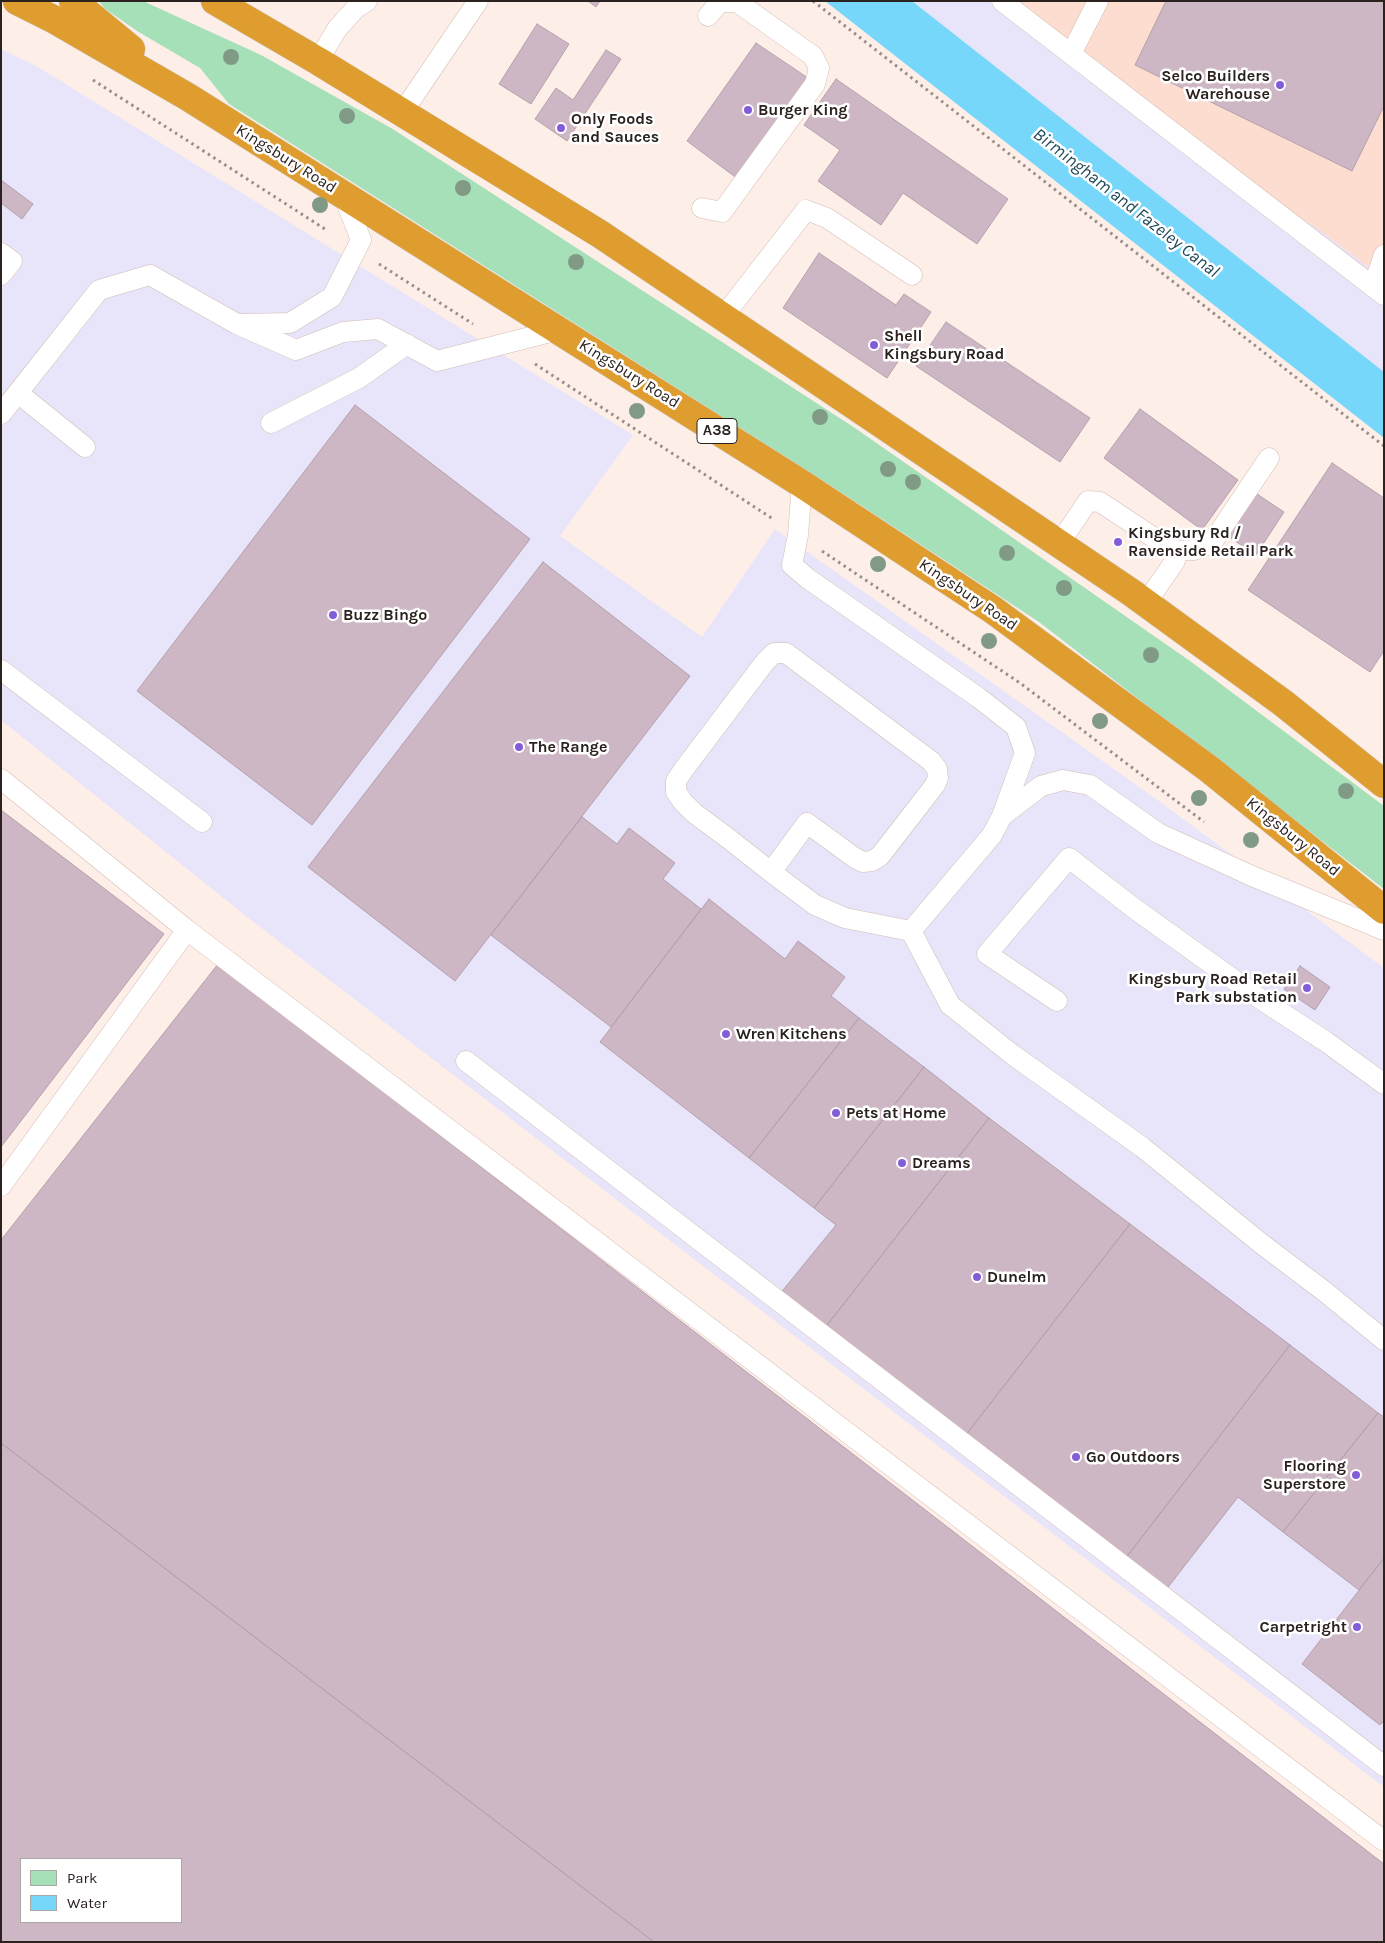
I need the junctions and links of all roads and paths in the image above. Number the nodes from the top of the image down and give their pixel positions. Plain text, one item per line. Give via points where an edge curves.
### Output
1 (17, 1) edge
2 (73, 1) edge
3 (215, 1) edge
4 (478, 1) edge
5 (813, 1) edge
6 (1002, 1) edge
7 (1098, 1) edge
8 (361, 4) edge
9 (708, 16) dead end
10 (1071, 54) junction
11 (318, 61) junction
12 (85, 75) dead end
13 (188, 97) junction
14 (402, 112) junction
15 (343, 194) junction
16 (702, 208) dead end
17 (356, 249) junction
18 (1, 253) edge
19 (1384, 255) edge
20 (1, 275) edge
21 (912, 275) dead end
22 (1378, 291) edge
23 (723, 318) junction
24 (237, 324) junction
25 (558, 330) junction
26 (406, 344) junction
27 (504, 344) junction
28 (18, 393) junction
29 (1, 414) edge
30 (271, 423) dead end
31 (1384, 446) edge
32 (85, 447) dead end
33 (1269, 458) dead end
34 (802, 484) junction
35 (798, 535) junction
36 (1060, 544) junction
37 (1174, 552) junction
38 (1146, 603) junction
39 (1, 670) edge
40 (1, 779) edge
41 (1384, 784) edge
42 (1002, 816) junction
43 (202, 822) dead end
44 (1208, 825) dead end
45 (771, 872) junction
46 (1384, 910) edge
47 (187, 930) junction
48 (1384, 930) edge
49 (911, 931) junction
50 (1056, 1001) dead end
51 (466, 1061) dead end
52 (1384, 1084) edge
53 (1, 1186) edge
54 (1384, 1340) edge
55 (1384, 1766) edge
56 (1384, 1841) edge

1 - 13 highway, Kingsbury Road / A38
2 - 13 highway
3 - 11 highway
4 - 14 lane
5 - 31 path
6 - 10 lane
7 - 10 lane
8 - 11 lane via 337,28
9 - 16 lane via 720,2 737,2 813,56 819,68 815,84 722,212
10 - 22 lane
11 - 14 highway
12 - 17 path
13 - 15 highway, Kingsbury Road / A38
14 - 23 highway via 600,234
15 - 17 lane via 361,240
15 - 25 highway, Kingsbury Road / A38
17 - 24 lane via 332,297 290,323
17 - 27 path
18 - 20 lane via 12,261
19 - 22 lane
21 - 23 lane via 827,218 806,210
23 - 36 highway
24 - 26 lane via 296,350 343,332 378,330
24 - 28 lane via 150,275 99,290
25 - 27 lane
25 - 34 highway, Kingsbury Road / A38
26 - 27 lane via 437,361
26 - 30 lane via 358,378
27 - 35 path
28 - 29 lane
28 - 32 lane
33 - 37 lane via 1212,543 1194,550
34 - 35 lane
34 - 46 highway, Kingsbury Road / A38 via 993,610 1208,769
35 - 42 lane via 792,564 799,571 1016,727 1025,753
35 - 44 path via 1020,683
36 - 37 lane via 1088,501 1100,502
36 - 38 highway
37 - 38 lane via 1175,561
38 - 41 highway via 1283,703
39 - 43 lane
40 - 47 lane
42 - 48 lane via 1041,786 1063,780 1090,785 1158,833
42 - 49 lane via 992,835
45 - 45 lane via 694,813 676,792 676,781 765,662 774,653 786,653 931,761 937,769 938,778 880,856 872,861 863,862 855,858 807,823
45 - 49 lane via 815,905 845,918
47 - 53 lane
47 - 56 lane
49 - 54 lane via 950,1005 1013,1055 1142,1147
50 - 52 lane via 987,954 1069,858 1135,909
51 - 55 lane

